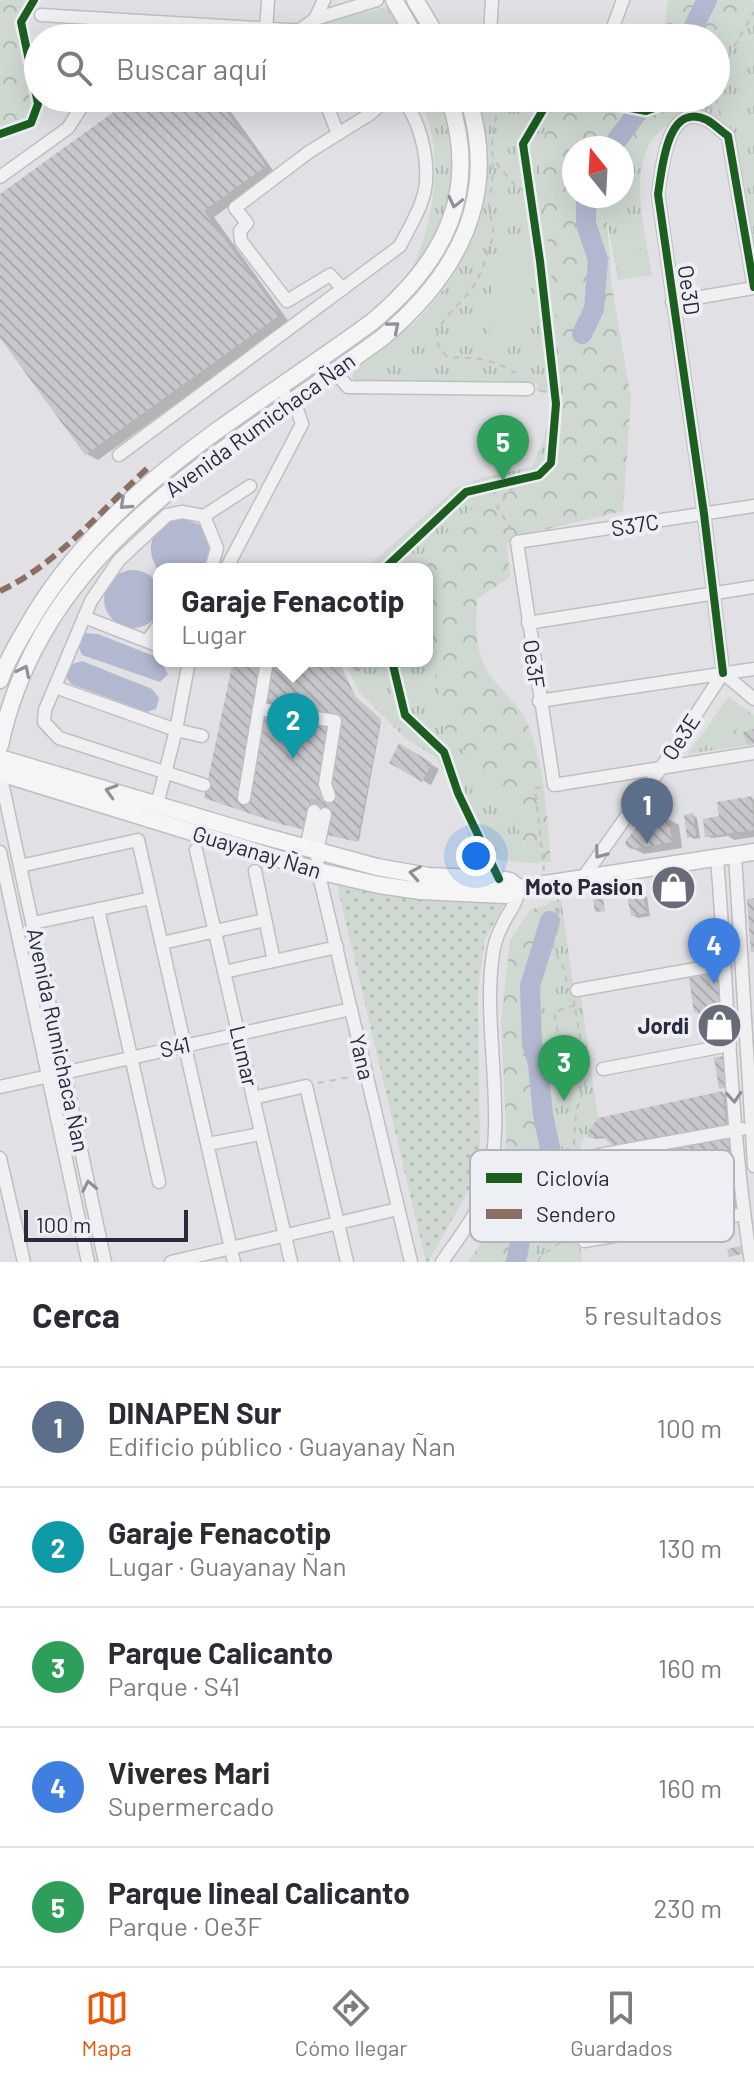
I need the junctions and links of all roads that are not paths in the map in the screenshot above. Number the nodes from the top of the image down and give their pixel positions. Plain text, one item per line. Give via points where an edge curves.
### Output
1 (268, 0) edge
2 (324, 0) edge
3 (377, 0) edge
4 (394, 0) edge
5 (415, 0) edge
6 (492, 0) edge
7 (623, 0) edge
8 (191, 9) dead end
9 (41, 15) dead end
10 (315, 19) junction
11 (189, 24) joint
12 (266, 24) edge
13 (308, 24) edge
14 (408, 24) edge
15 (430, 24) edge
16 (491, 24) edge
17 (614, 24) edge
18 (78, 112) edge
19 (329, 112) edge
20 (372, 112) edge
21 (410, 112) edge
22 (453, 112) edge
23 (471, 112) edge
24 (338, 134) junction
25 (478, 149) junction
26 (460, 151) junction
27 (0, 177) edge
28 (754, 288) edge
29 (343, 289) junction
30 (672, 302) junction
31 (335, 372) junction
32 (280, 388) junction
33 (528, 389) road end
34 (291, 403) junction
35 (119, 455) dead end
36 (250, 486) dead end
37 (754, 506) edge
38 (704, 514) junction
39 (204, 516) junction
40 (517, 542) joint
41 (213, 563) edge
42 (229, 563) edge
43 (754, 587) edge
44 (714, 593) junction
45 (84, 617) junction
46 (528, 623) junction
47 (153, 643) edge
48 (188, 667) edge
49 (266, 667) edge
50 (754, 669) edge
51 (723, 673) junction
52 (0, 680) edge
53 (55, 687) junction
54 (754, 699) edge
55 (539, 701) junction
56 (259, 709) junction
57 (176, 730) junction
58 (202, 736) dead end
59 (0, 745) edge
60 (754, 753) edge
61 (0, 758) edge
62 (661, 768) junction
63 (166, 771) junction
64 (0, 773) edge
65 (204, 785) dead end
66 (324, 792) tunnel mouth
67 (244, 798) dead end
68 (157, 805) junction
69 (320, 813) tunnel mouth
70 (187, 822) junction
71 (196, 850) dead end
72 (311, 850) junction
73 (0, 852) edge
74 (754, 852) edge
75 (735, 855) junction
76 (717, 858) junction
77 (20, 866) junction
78 (2, 868) edge
79 (255, 871) dead end
80 (318, 871) junction
81 (582, 879) junction
82 (519, 888) junction
83 (151, 898) junction
84 (98, 909) junction
85 (265, 920) junction
86 (33, 923) junction
87 (215, 932) junction
88 (162, 943) junction
89 (337, 947) junction
90 (274, 961) junction
91 (747, 961) edge
92 (724, 964) junction
93 (224, 972) junction
94 (572, 991) road end
95 (351, 1009) junction
96 (238, 1033) junction
97 (750, 1041) edge
98 (186, 1045) junction
99 (730, 1045) junction
100 (131, 1057) junction
101 (603, 1069) dead end
102 (66, 1071) junction
103 (48, 1075) junction
104 (0, 1087) edge
105 (253, 1098) junction
106 (753, 1127) edge
107 (736, 1130) junction
108 (260, 1134) junction
109 (208, 1144) junction
110 (493, 1150) edge
111 (626, 1150) edge
112 (0, 1158) edge
113 (754, 1166) edge
114 (159, 1182) dead end
115 (398, 1209) junction
116 (744, 1214) junction
117 (734, 1216) edge
118 (470, 1221) edge
119 (337, 1223) junction
120 (285, 1235) junction
121 (231, 1248) junction
122 (24, 1262) edge
123 (88, 1262) edge
124 (105, 1262) edge
125 (171, 1262) edge
126 (234, 1262) edge
127 (291, 1262) edge
128 (347, 1262) edge
129 (411, 1262) edge
130 (442, 1262) edge
131 (751, 1262) edge

1 - 12 street
2 - 10 street
3 - 10 street
4 - 14 main road
5 - 15 main road
6 - 16 street
7 - 17 street
8 - 11 street
9 - 11 street via 132,13
10 - 13 street
18 - 27 street via 68,128
19 - 24 street
20 - 24 street
21 - 29 street via 417,123 426,183 415,217 400,246
22 - 26 main road, Avenida Rumichaca Ñan
23 - 25 main road, Avenida Rumichaca Ñan
24 - 29 street via 235,208 247,223 240,231 241,241 287,301 330,275
25 - 26 main road
31 -> 25 main road, Avenida Rumichaca Ñan via 406,317 448,267 473,210
26 -> 32 main road, Avenida Rumichaca Ñan via 455,206 424,272 372,322
28 - 30 street
28 - 30 street, Oe3D via 728,136 708,121 692,118 672,133 658,194
29 - 35 street
30 - 38 street, Oe3D
31 - 33 street via 348,387
31 - 34 main road, Avenida Rumichaca Ñan
32 - 34 street
32 -> 52 main road, Avenida Rumichaca Ñan via 201,441 122,506 53,586
34 - 42 street via 302,424
59 -> 34 main road, Avenida Rumichaca Ñan via 19,680 86,571 174,484
36 - 39 street
37 - 38 street, S37C
38 - 40 street, S37C
38 - 44 street, Oe3D
39 - 41 street via 217,548
39 - 45 street via 167,515 147,531 119,560
40 - 46 street, Oe3F
43 - 44 street
44 - 46 street
44 - 51 street, Oe3D
45 - 47 street
45 - 53 street
46 - 55 street, Oe3F
48 - 57 street
49 - 56 street
50 - 51 street
51 - 54 street
51 - 55 street
51 - 62 street, Oe3E
53 - 57 street
53 - 63 street via 44,722 52,733
55 - 62 street, Oe3F via 554,785
56 - 66 street via 335,721
56 - 67 street
57 - 58 street
57 - 63 street
60 - 62 street
68 -> 61 main road, Guayanay Ñan
62 -> 81 street, Oe3E
63 - 65 street
63 - 68 street
64 - 70 main road, Guayanay Ñan
64 - 77 street, Avenida Rumichaca Ñan
68 - 70 main road, Guayanay Ñan
69 - 72 street, Yana
70 - 72 main road, Guayanay Ñan
70 - 80 main road, Guayanay Ñan
71 - 87 street, Lumar
72 - 80 street, Yana
82 -> 72 main road, Guayanay Ñan via 510,881 428,876
73 - 78 street, Avenida Rumichaca Ñan
74 - 75 main road, Guayanay Ñan
75 - 76 main road, Guayanay Ñan
75 - 91 street
76 - 81 main road, Guayanay Ñan
76 - 92 street
77 - 83 street via 138,840
77 - 86 street, Avenida Rumichaca Ñan
78 - 103 street, Avenida Rumichaca Ñan
79 - 85 street
80 - 82 main road, Guayanay Ñan via 420,891 506,895
80 - 89 street, Yana
81 - 82 main road, Guayanay Ñan
82 - 110 street via 492,960
83 - 84 street
83 - 88 street
84 - 86 street
84 - 100 street
85 - 87 street
85 - 90 street
86 - 102 street, Avenida Rumichaca Ñan
87 - 88 street
87 - 93 street, Lumar
88 - 98 street
89 - 90 street
89 - 95 street, Yana
90 - 93 street
91 - 97 street
92 - 94 street
92 - 99 street
93 - 96 street, Lumar
95 - 96 street, S41
95 - 115 street, Yana
96 - 98 street, S41
96 - 105 street, Lumar
97 - 106 street
98 - 100 street, S41
98 - 109 street
99 - 101 street
99 -> 107 street
100 - 102 street, S41
100 - 114 street
102 - 103 street, S41
124 -> 102 street, Avenida Rumichaca Ñan
103 - 104 street, S41
103 - 123 street, Avenida Rumichaca Ñan
105 - 108 street, Lumar
105 - 119 street via 306,1086
106 - 107 street
106 - 113 street
107 - 111 street
107 - 116 street
108 - 109 street
108 - 120 street, Lumar
109 - 121 street
112 - 122 street
115 - 119 street
115 - 129 street, Yana
116 - 117 street
116 - 131 street
118 - 130 street
119 - 120 street
119 - 128 street
120 - 121 street
120 - 127 street, Lumar
121 - 125 street
121 - 126 street

